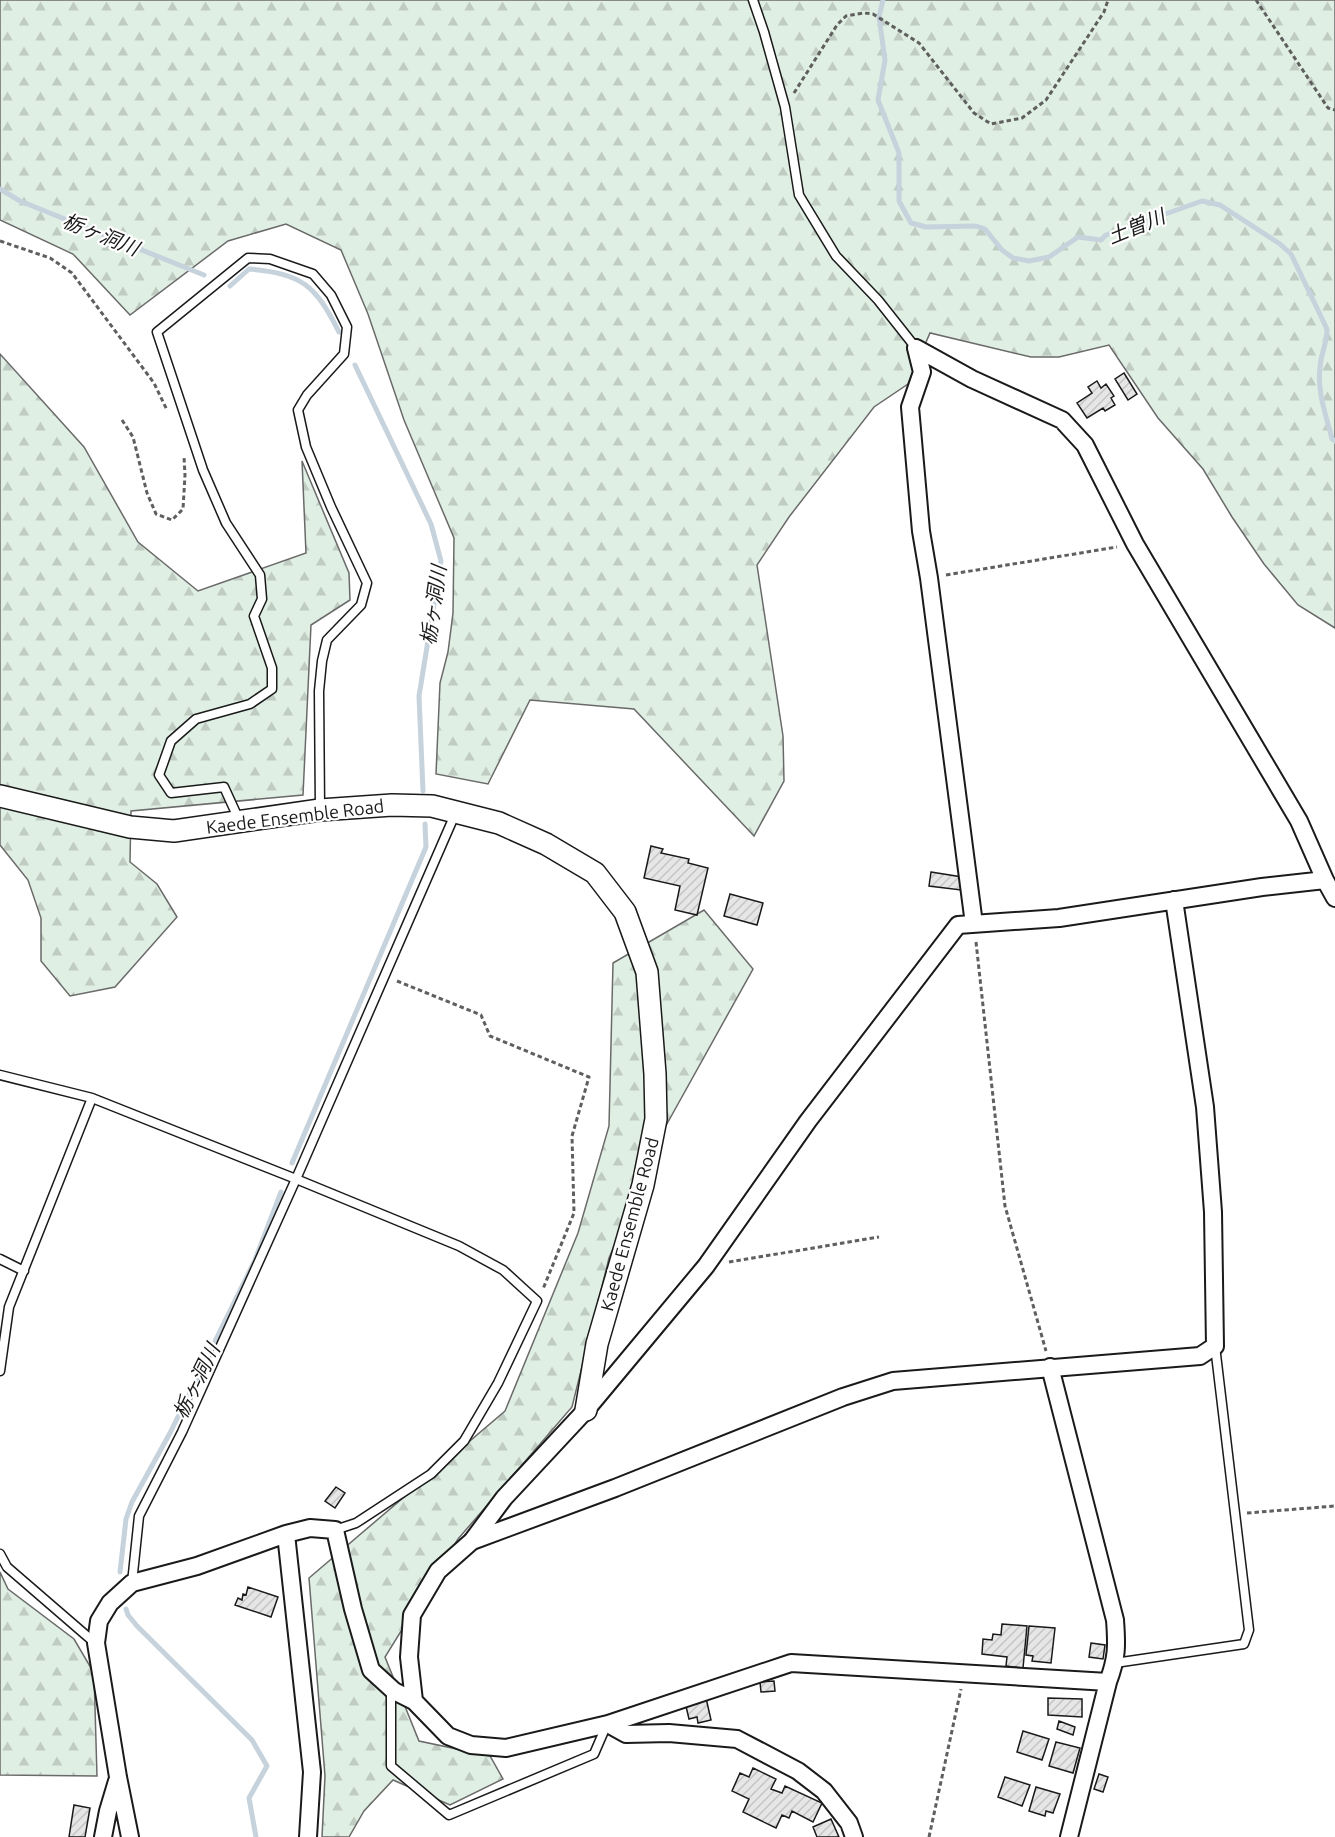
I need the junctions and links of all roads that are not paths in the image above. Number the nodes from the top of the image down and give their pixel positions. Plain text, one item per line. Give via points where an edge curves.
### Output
1 (753, 0) edge
2 (916, 348) junction
3 (0, 796) edge
4 (320, 810) junction
5 (456, 811) junction
6 (240, 822) junction
7 (1325, 880) junction
8 (1335, 898) edge
9 (1174, 900) junction
10 (974, 924) junction
11 (0, 1076) edge
12 (92, 1098) junction
13 (296, 1179) junction
14 (0, 1259) edge
15 (24, 1271) junction
16 (1215, 1346) junction
17 (1050, 1367) junction
18 (0, 1371) edge
19 (586, 1410) junction
20 (335, 1530) junction
21 (286, 1534) junction
22 (472, 1542) junction
23 (0, 1554) edge
24 (132, 1583) junction
25 (96, 1643) junction
26 (1115, 1663) junction
27 (1108, 1682) junction
28 (391, 1688) junction
29 (414, 1701) junction
30 (608, 1724) junction
31 (118, 1777) junction
32 (103, 1837) edge
33 (130, 1837) edge
34 (308, 1837) edge
35 (854, 1837) edge
36 (1069, 1837) edge

1 - 2 lane via 785,107 799,195 836,256
2 - 7 street via 972,379 1062,420 1085,445 1136,544 1299,821
2 - 10 street via 922,372 910,407 921,531
3 - 6 street, Kaede Ensemble Road via 130,827 174,831
4 - 5 street, Kaede Ensemble Road via 392,805
4 - 6 street, Kaede Ensemble Road
4 - 6 lane via 322,661 327,640 361,605 367,583 306,447 298,410 344,354 347,327 331,295 313,274 270,259 248,258 157,332 207,481 226,523 260,575 262,599 254,616 272,668 272,689 250,704 196,719 171,741 159,775 171,793 224,787
5 - 13 lane
5 - 19 street, Kaede Ensemble Road via 499,823 546,844 595,873 625,912 646,972 656,1074 656,1119 643,1185 597,1344
7 - 8 street
7 - 9 street
9 - 10 street via 1059,918
9 - 16 street via 1205,1107 1213,1212
10 - 19 street via 958,925 808,1121 706,1266
11 - 12 lane
12 - 13 lane
12 - 15 lane
13 - 20 lane via 459,1246 503,1270 537,1301 498,1383 464,1442 431,1474 356,1523
13 - 24 lane via 140,1516
14 - 15 lane
15 - 18 lane via 9,1307
16 - 17 street via 1200,1356
16 - 26 lane via 1249,1630 1244,1644
17 - 22 street via 893,1381
17 - 26 street via 1114,1620
19 - 22 street via 504,1498
20 - 21 street via 310,1528
20 - 28 street via 371,1670
21 - 24 street via 197,1566
21 - 34 street via 312,1772
22 - 29 street via 438,1571 412,1615 409,1657
23 - 25 lane via 7,1567
24 - 25 street via 110,1603 99,1621
25 - 31 street
26 - 27 street
27 - 30 street via 791,1663
27 - 36 street
28 - 29 street
28 - 30 lane via 392,1766 449,1815 594,1754
29 - 30 street via 448,1736 471,1745 506,1748
30 - 35 street via 626,1734 736,1739 798,1771 824,1791 849,1822
31 - 32 street
31 - 33 street

